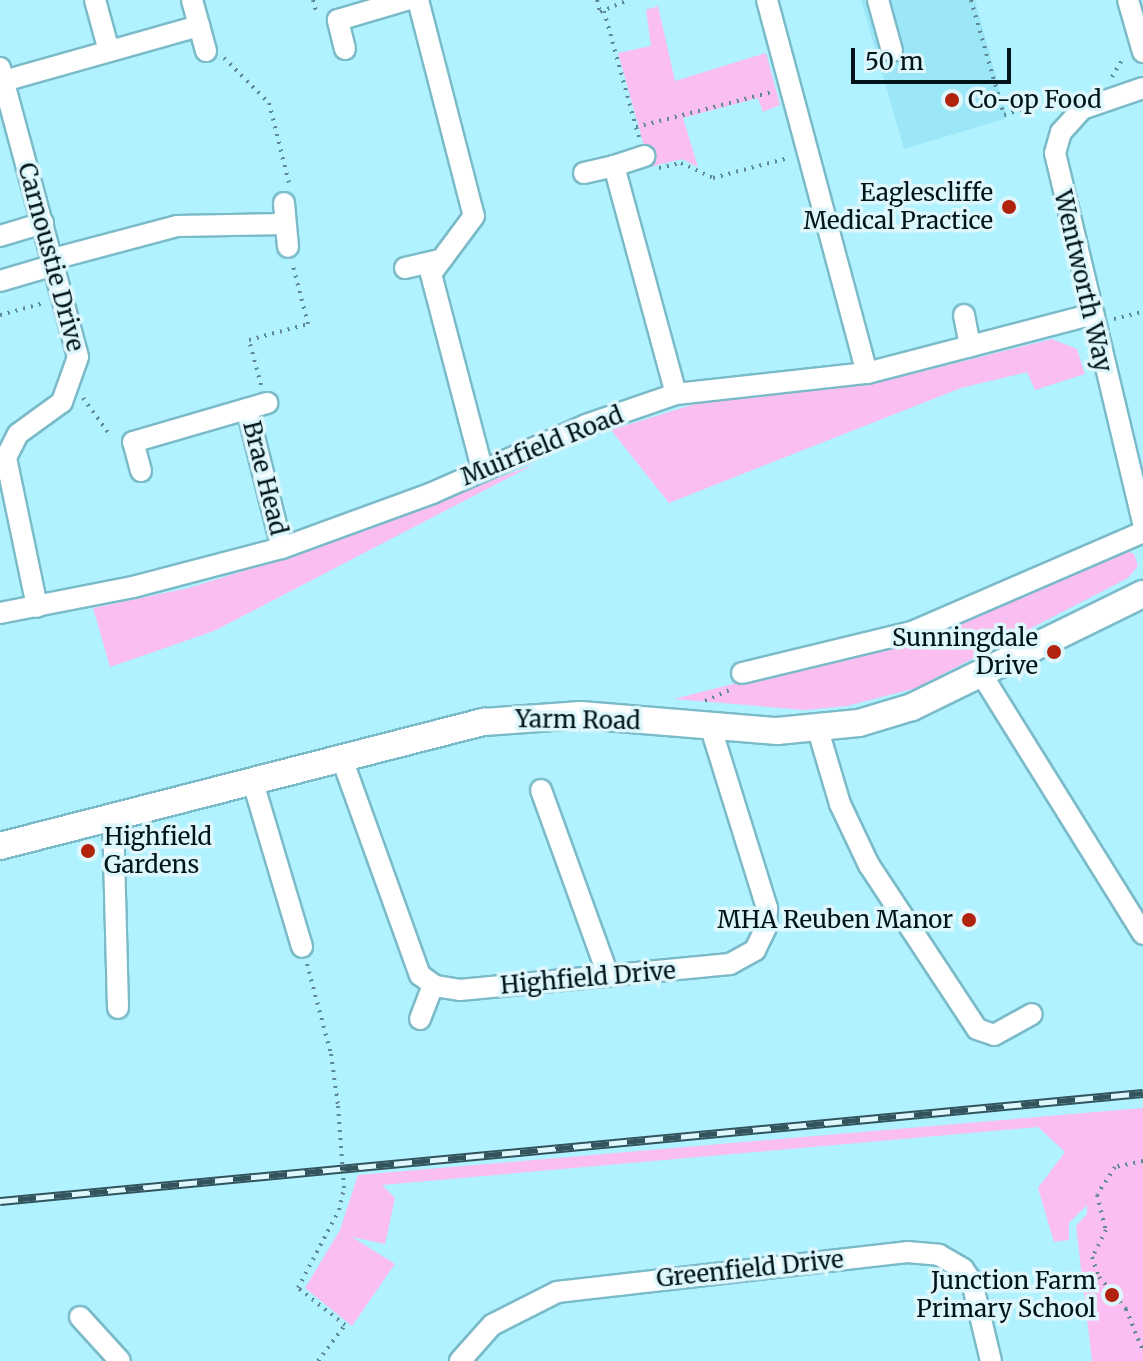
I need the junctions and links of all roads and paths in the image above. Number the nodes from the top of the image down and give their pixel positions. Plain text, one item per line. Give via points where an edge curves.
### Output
1 (95, 0) edge
2 (192, 0) edge
3 (313, 0) edge
4 (406, 0) edge
5 (418, 0) edge
6 (597, 0) edge
7 (628, 0) edge
8 (767, 0) edge
9 (878, 0) edge
10 (971, 0) edge
11 (1128, 0) edge
12 (316, 11) dead end
13 (604, 11) junction
14 (199, 26) junction
15 (1134, 48) edge
16 (345, 49) dead end
17 (212, 50) joint
18 (109, 51) junction
19 (892, 51) dead end
20 (2, 74) edge
21 (1105, 84) dead end
22 (1143, 88) edge
23 (779, 90) dead end
24 (1038, 104) dead end
25 (636, 127) junction
26 (644, 156) junction
27 (795, 156) dead end
28 (614, 166) junction
29 (584, 173) dead end
30 (287, 208) junction
31 (43, 223) junction
32 (0, 236) edge
33 (288, 247) joint
34 (436, 261) junction
35 (53, 262) junction
36 (405, 268) dead end
37 (0, 281) edge
38 (49, 301) dead end
39 (1143, 312) edge
40 (1093, 314) junction
41 (0, 315) edge
42 (964, 315) dead end
43 (970, 346) junction
44 (867, 373) junction
45 (676, 394) junction
46 (82, 396) dead end
47 (259, 401) junction
48 (110, 435) dead end
49 (482, 469) junction
50 (141, 471) dead end
51 (1143, 523) edge
52 (1143, 532) edge
53 (282, 548) junction
54 (1143, 594) edge
55 (37, 607) junction
56 (0, 613) edge
57 (742, 673) joint
58 (982, 675) junction
59 (679, 724) junction
60 (711, 728) junction
61 (818, 730) junction
62 (341, 756) junction
63 (252, 779) junction
64 (541, 790) dead end
65 (113, 817) junction
66 (0, 846) edge
67 (1143, 934) edge
68 (302, 947) joint
69 (608, 975) junction
70 (433, 985) junction
71 (118, 1008) dead end
72 (1032, 1014) dead end
73 (420, 1019) dead end
74 (1143, 1161) edge
75 (80, 1317) dead end
76 (1143, 1351) edge
77 (120, 1361) edge
78 (318, 1361) edge
79 (460, 1361) edge
80 (991, 1361) edge

1 - 18 street
2 - 14 street
3 - 12 path
4 - 16 street via 338,20
5 - 34 street via 474,216
6 - 13 path
7 - 13 path
8 - 44 street
9 - 19 street
10 - 24 path via 1004,115
11 - 15 street
13 - 25 path
14 - 17 street
14 - 18 street
15 - 21 path
17 - 30 path via 269,103
18 - 20 street
20 - 31 street, Carnoustie Drive
22 - 40 street, Wentworth Way via 1082,109 1056,143 1055,164
23 - 25 path
25 - 26 path
26 - 27 path via 649,170 681,163 713,178
26 - 28 street
28 - 29 street
28 - 45 street
30 - 33 street
30 - 35 street via 177,226
31 - 32 street
31 - 35 street, Carnoustie Drive
33 - 47 path via 308,324 249,340
34 - 36 street
34 - 49 street via 431,274
35 - 37 street
35 - 55 street, Carnoustie Drive via 77,371 62,402 18,434 5,469
38 - 41 path
39 - 40 path via 1108,320
40 - 43 street, Muirfield Road
40 - 51 street, Wentworth Way
42 - 43 street
43 - 44 street, Muirfield Road
44 - 45 street, Muirfield Road
45 - 49 street, Muirfield Road
46 - 48 path
47 - 50 street, Brae Head via 133,442
47 - 53 street, Brae Head
49 - 53 street, Muirfield Road
52 - 57 street via 912,632
53 - 55 street, Muirfield Road
54 - 58 main road, Yarm Road
55 - 56 street, Muirfield Road
57 - 59 path via 744,684 697,705
58 - 61 main road, Yarm Road via 888,716
58 - 67 street
59 - 60 main road, Yarm Road
59 - 62 main road, Yarm Road via 581,715 511,718
60 - 61 main road, Yarm Road
60 - 69 street, Highfield Drive via 763,891 764,933 755,950 730,964
61 - 72 street via 840,804 869,865 977,1029 994,1035
62 - 63 main road, Yarm Road
62 - 70 street via 413,960
63 - 65 main road, Yarm Road
63 - 68 street
64 - 69 street
65 - 66 main road, Yarm Road
65 - 71 street
68 - 78 path, bridge via 331,1054 344,1188 339,1210 298,1288 345,1325
69 - 70 street, Highfield Drive via 460,990
70 - 73 street
74 - 76 path via 1110,1170 1095,1201 1106,1230 1092,1257 1099,1277 1126,1309
75 - 77 street
79 - 80 street, Greenfield Drive via 492,1325 557,1292 907,1252 939,1255 963,1269 972,1282

